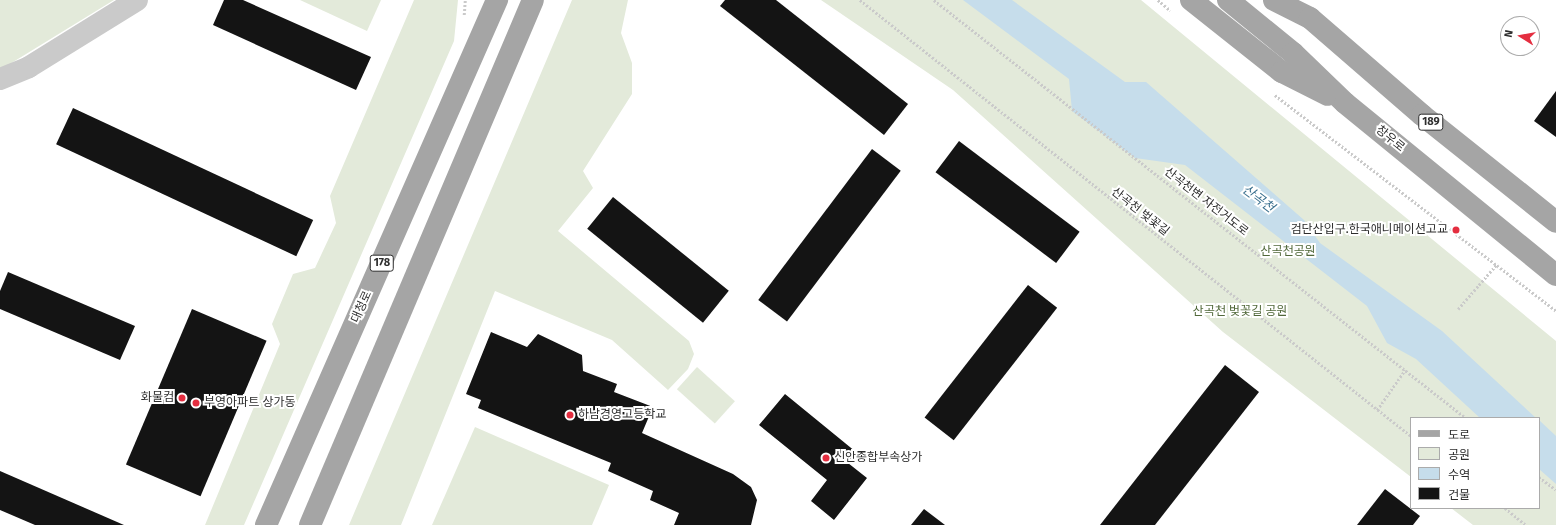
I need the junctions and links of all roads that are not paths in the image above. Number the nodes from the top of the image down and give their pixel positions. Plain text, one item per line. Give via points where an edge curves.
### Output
1 (137, 0) edge
2 (497, 0) edge
3 (533, 0) edge
4 (1228, 0) edge
5 (1274, 0) edge
6 (1295, 0) edge
7 (1184, 8) edge
8 (1310, 18) junction
9 (0, 79) edge
10 (1345, 103) junction
11 (1556, 222) edge
12 (1556, 275) edge
13 (266, 525) edge
14 (310, 525) edge

1 - 9 lane via 29,67
2 - 13 main road, 대청로 / 178
3 - 14 main road
4 - 10 main road, 창우로 via 1293,53
5 - 8 main road, 189
6 - 8 main road
7 - 10 main road via 1282,72
8 - 11 main road, 189
10 - 12 main road, 창우로

